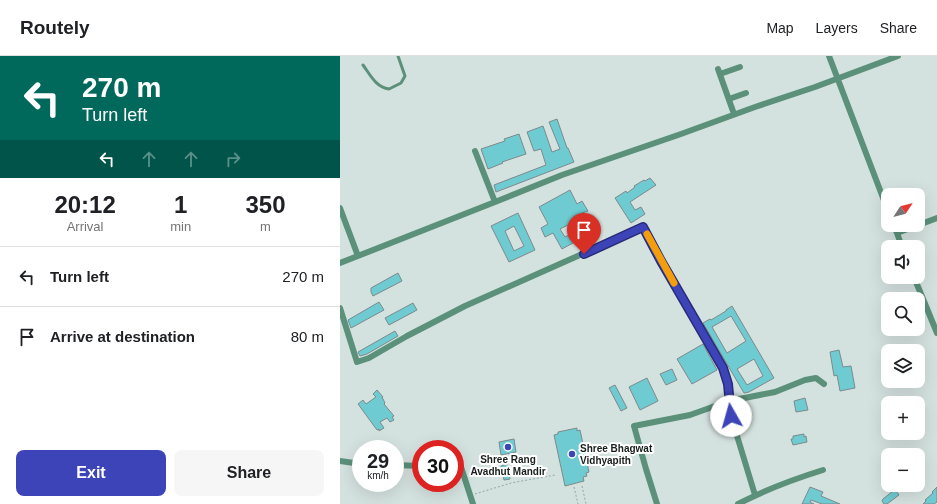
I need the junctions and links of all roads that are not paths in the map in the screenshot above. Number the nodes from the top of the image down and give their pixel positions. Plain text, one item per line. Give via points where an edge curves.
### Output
1 (398, 56) edge
2 (829, 56) edge
3 (898, 56) edge
4 (363, 66) dead end
5 (740, 68) dead end
6 (838, 78) junction
7 (746, 93) dead end
8 (729, 99) junction
9 (734, 114) junction
10 (475, 151) dead end
11 (881, 192) edge
12 (495, 202) junction
13 (340, 208) edge
14 (937, 218) edge
15 (896, 233) joint
16 (899, 240) edge
17 (358, 256) junction
18 (340, 263) edge
19 (917, 284) edge
20 (340, 308) edge
21 (937, 333) edge
22 (824, 384) dead end
23 (729, 401) junction
24 (340, 461) edge
25 (352, 463) edge
26 (823, 470) dead end
27 (464, 476) edge
28 (755, 495) junction
29 (473, 504) edge
30 (657, 504) edge
31 (738, 504) edge

1 - 4 lane via 405,76 401,83 389,89 380,87
2 - 6 street
3 - 6 street
5 - 8 street via 719,72
6 - 9 street
6 - 11 street
7 - 8 street
8 - 9 street
9 - 12 street via 562,175
10 - 12 street
12 - 17 street
13 - 17 street
14 - 15 street
15 - 16 street
17 - 18 street
19 - 21 street
20 - 23 street via 357,362 466,306 643,227 723,368 728,384
22 - 23 street via 816,378 775,392
23 - 28 street via 731,416
23 - 30 street via 690,415 634,426
24 - 25 street
26 - 28 street
27 - 29 street
28 - 31 street

